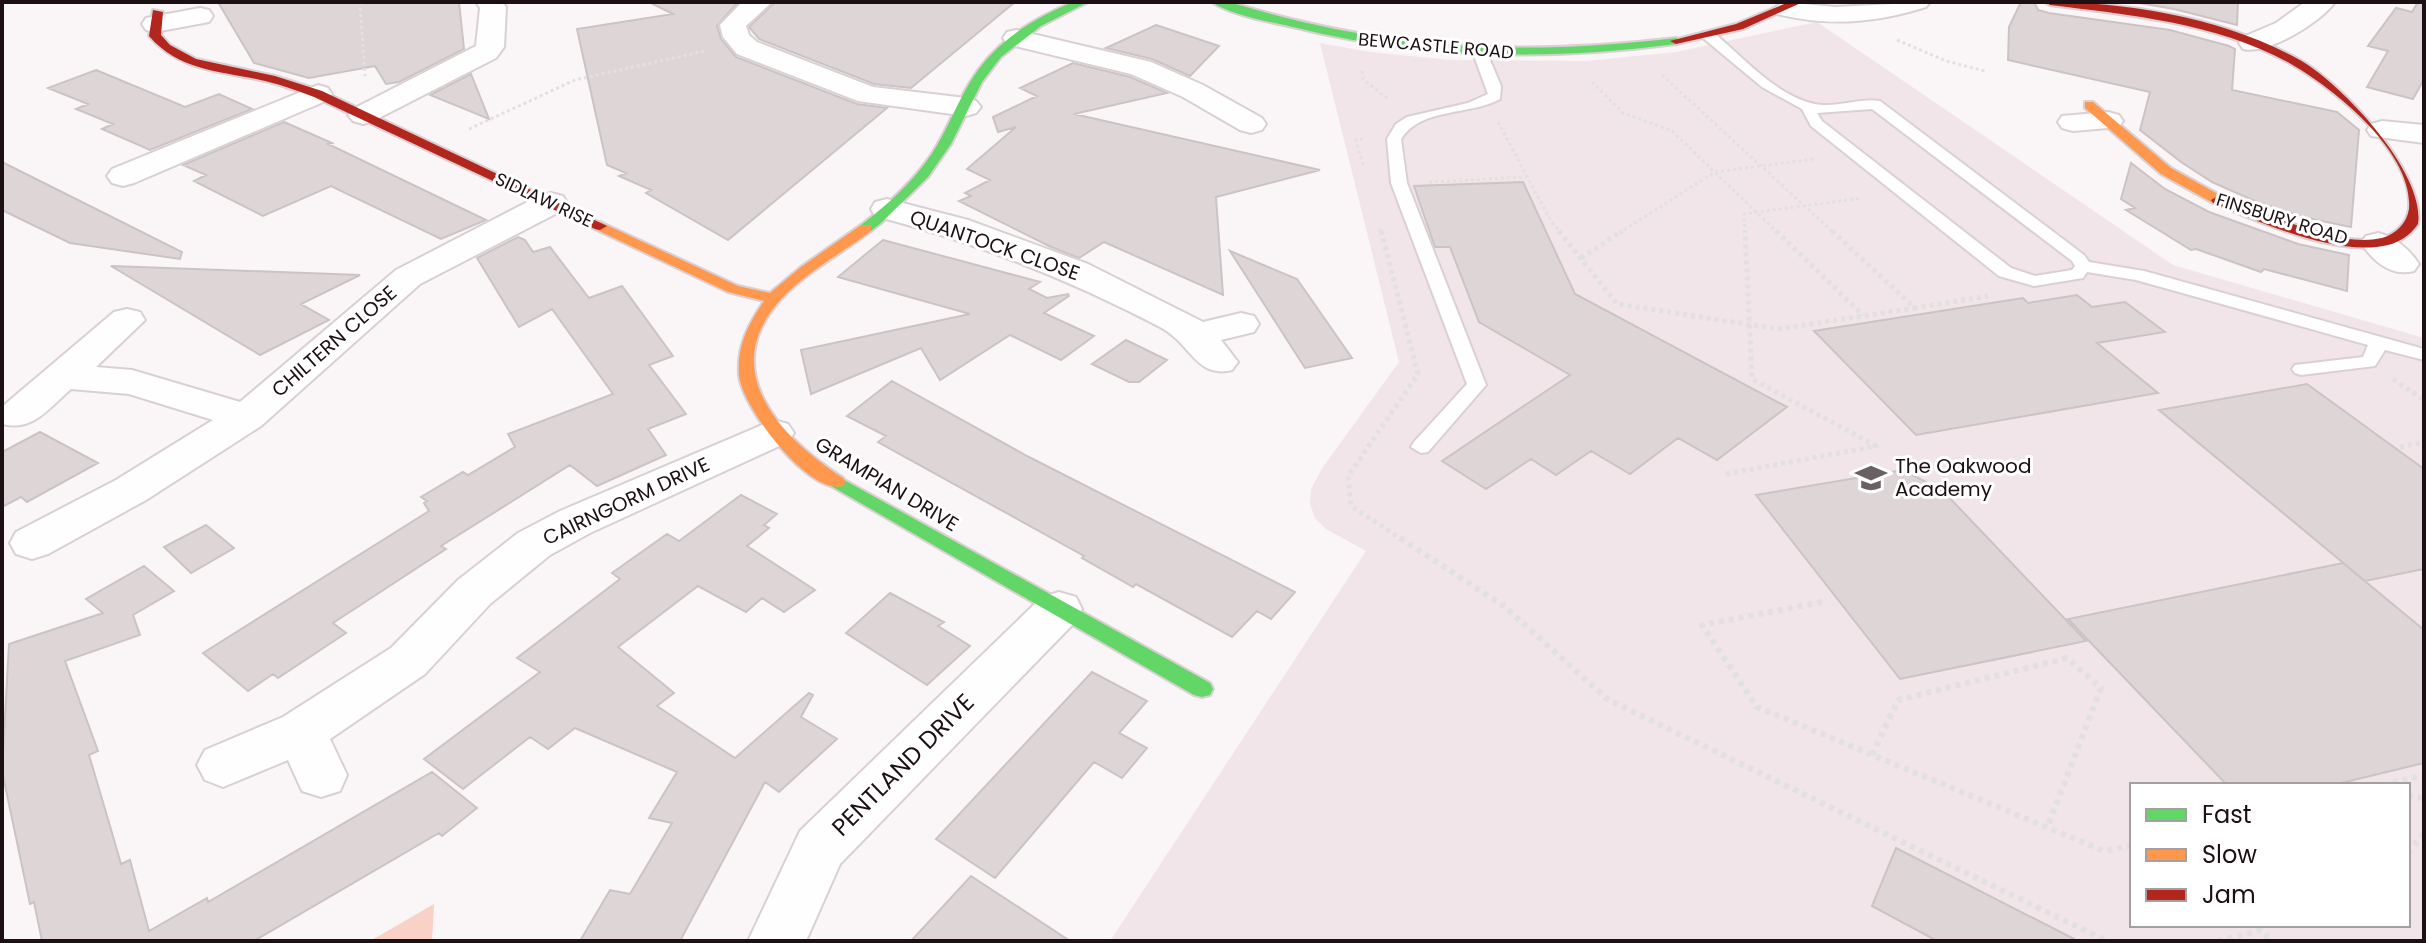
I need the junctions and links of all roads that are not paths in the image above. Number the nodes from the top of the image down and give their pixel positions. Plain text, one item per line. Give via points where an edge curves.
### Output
1 (759, 2) edge
2 (1083, 2) edge
3 (1217, 2) edge
4 (1917, 2) edge
5 (2050, 2) edge
6 (2322, 2) edge
7 (499, 4) edge
8 (1792, 5) edge
9 (200, 16) dead end
10 (156, 18) joint
11 (1708, 35) junction
12 (1016, 38) junction
13 (2253, 43) junction
14 (1480, 53) junction
15 (326, 97) junction
16 (1807, 106) junction
17 (966, 107) junction
18 (1222, 107) junction
19 (363, 115) junction
20 (2090, 116) dead end
21 (1190, 119) dead end
22 (1251, 124) dead end
23 (2382, 130) junction
24 (2424, 134) edge
25 (122, 175) dead end
26 (551, 203) junction
27 (887, 209) junction
28 (2083, 266) junction
29 (772, 298) junction
30 (127, 320) dead end
31 (1241, 324) dead end
32 (2377, 342) junction
33 (2424, 355) edge
34 (2301, 369) dead end
35 (62, 376) junction
36 (17, 415) dead end
37 (247, 417) junction
38 (774, 433) junction
39 (1421, 447) dead end
40 (32, 543) dead end
41 (1059, 609) junction
42 (1202, 689) dead end
43 (223, 765) dead end
44 (777, 941) edge

1 - 17 street via 733,25 742,44 756,53 868,95
2 - 12 street, GRAMPIAN DRIVE
3 - 14 street, BEWCASTLE ROAD via 1311,31
4 - 8 street via 1841,16
5 - 13 street, FINSBURY ROAD via 2178,21
6 - 13 street via 2285,29
7 - 19 street via 486,52
8 - 11 street, BEWCASTLE ROAD
9 - 10 street
10 - 15 street, SIDLAW RISE via 155,36 180,59 280,80
11 - 14 street, BEWCASTLE ROAD via 1631,48
11 - 16 lane via 1777,91
12 - 17 street, GRAMPIAN DRIVE via 988,64
12 - 18 street via 1141,68
13 - 23 street, FINSBURY ROAD via 2313,73
14 - 39 lane via 1495,96 1417,118 1403,125 1394,139 1399,183 1477,385
15 - 19 street, SIDLAW RISE
15 - 25 street
16 - 28 lane via 1875,104
16 - 28 lane via 1816,123 2005,272 2034,281 2077,274
17 - 27 street, GRAMPIAN DRIVE via 929,167
18 - 21 street
18 - 22 street
19 - 26 street, SIDLAW RISE
20 - 23 street, FINSBURY ROAD via 2214,198 2390,253 2420,204 2420,188 2415,171
23 - 24 street
26 - 29 street, SIDLAW RISE via 733,289
26 - 37 street, CHILTERN CLOSE via 408,277
27 - 29 street, GRAMPIAN DRIVE
27 - 31 street, QUANTOCK CLOSE via 956,227 1076,271 1177,321 1208,348
28 - 32 lane via 2153,279
29 - 38 street, GRAMPIAN DRIVE via 752,337 745,377 751,399
30 - 35 street
32 - 33 lane
32 - 34 lane via 2369,362
35 - 36 street
35 - 37 street via 132,382
37 - 40 street, CHILTERN CLOSE via 167,468 108,522
38 - 41 street, GRAMPIAN DRIVE via 847,490
38 - 43 street, CAIRNGORM DRIVE via 534,544 474,592 311,753
41 - 42 street, GRAMPIAN DRIVE
41 - 44 street, PENTLAND DRIVE via 820,848

